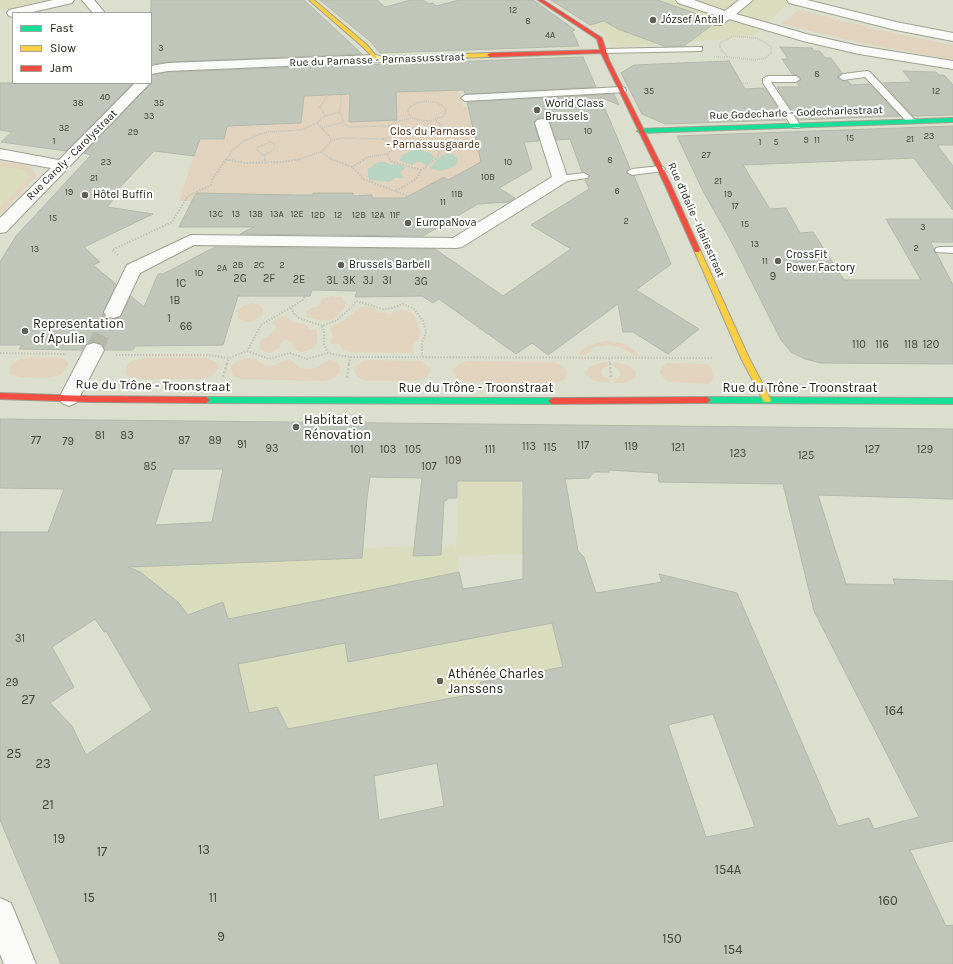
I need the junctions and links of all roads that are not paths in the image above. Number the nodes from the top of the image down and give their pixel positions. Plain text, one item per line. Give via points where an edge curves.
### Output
1 (68, 0) edge
2 (88, 0) edge
3 (311, 0) edge
4 (540, 0) edge
5 (682, 0) edge
6 (741, 1) edge
7 (791, 3) edge
8 (847, 8) dead end
9 (831, 10) junction
10 (17, 12) edge
11 (98, 12) edge
12 (12, 13) edge
13 (0, 16) edge
14 (723, 18) junction
15 (896, 23) junction
16 (953, 37) edge
17 (807, 38) junction
18 (888, 46) junction
19 (699, 49) dead end
20 (603, 51) junction
21 (375, 59) junction
22 (953, 65) edge
23 (152, 70) edge
24 (843, 77) dead end
25 (796, 79) dead end
26 (142, 84) edge
27 (622, 90) junction
28 (465, 98) dead end
29 (953, 120) edge
30 (911, 121) junction
31 (542, 123) dead end
32 (796, 126) junction
33 (640, 131) junction
34 (0, 154) edge
35 (62, 165) junction
36 (660, 169) junction
37 (632, 172) dead end
38 (584, 176) dead end
39 (560, 179) junction
40 (0, 228) edge
41 (940, 250) dead end
42 (953, 250) edge
43 (113, 312) tunnel mouth
44 (93, 352) tunnel mouth
45 (0, 396) edge
46 (70, 398) junction
47 (767, 400) junction
48 (953, 401) edge
49 (0, 914) edge
50 (20, 964) edge

1 - 10 street
2 - 11 street
3 - 21 street via 366,46
4 - 20 street, Rue d'Idalie - Idaliestraat via 593,33 599,38
5 - 14 street
6 - 14 street
7 - 9 street
8 - 9 street
9 - 15 street
9 - 17 street
12 - 13 street
14 - 17 street via 767,26
15 - 16 street
15 - 18 street
17 - 18 street via 858,54
18 - 22 street
19 - 20 lane
20 - 21 street, Rue du Parnasse - Parnassusstraat
20 - 27 street, Rue d'Idalie - Idaliestraat
21 - 23 street, Rue du Parnasse - Parnassusstraat
24 - 30 lane via 867,74
25 - 32 lane via 767,79 767,82
26 - 35 street, Rue Caroly - Carolystraat
27 - 28 lane
27 - 33 street, Rue d'Idalie - Idaliestraat
29 - 30 street, Rue Godecharle - Godecharlestraat
30 - 32 street, Rue Godecharle - Godecharlestraat
31 - 39 street
32 - 33 street, Rue Godecharle - Godecharlestraat
33 - 36 street, Rue d'Idalie - Idaliestraat
34 - 35 street
35 - 40 street, Rue Caroly - Carolystraat
36 - 37 lane
36 - 47 street, Rue d'Idalie - Idaliestraat
38 - 39 lane
39 - 43 street via 456,243 191,240 133,269
41 - 42 lane
44 - 46 street
45 - 46 street, Rue du Trône - Troonstraat
46 - 47 street, Rue du Trône - Troonstraat via 440,402
47 - 48 street, Rue du Trône - Troonstraat
49 - 50 street

